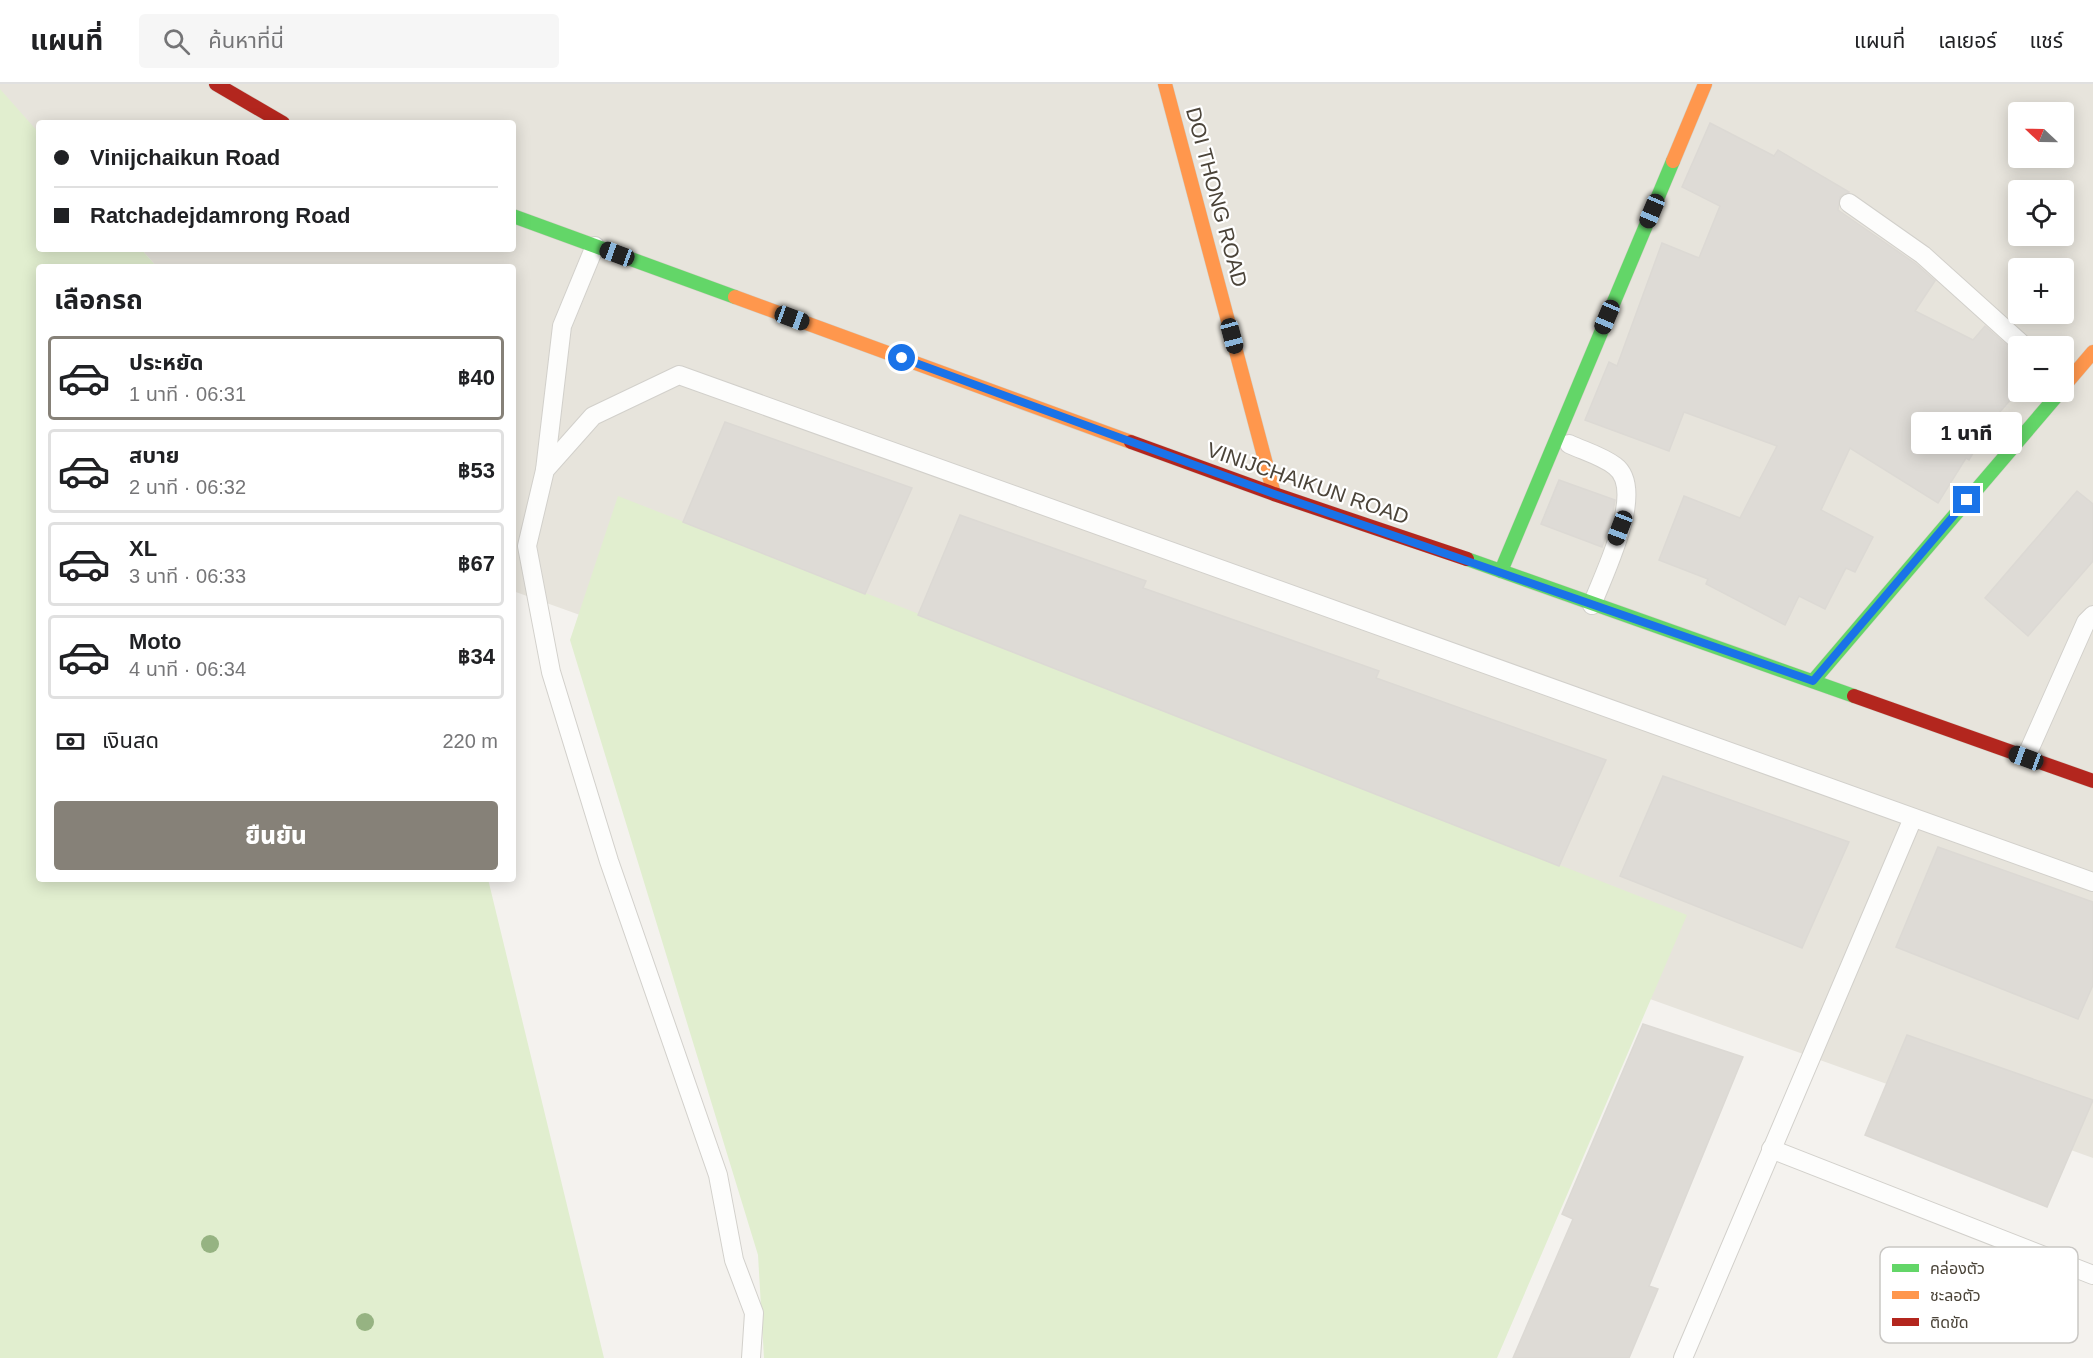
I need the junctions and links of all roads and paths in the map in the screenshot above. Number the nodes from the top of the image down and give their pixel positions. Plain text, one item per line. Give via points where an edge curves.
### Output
1 (216, 84) edge
2 (1165, 84) edge
3 (1705, 84) edge
4 (278, 120) edge
5 (1849, 202) dead end
6 (516, 217) edge
7 (595, 246) junction
8 (2013, 336) edge
9 (2093, 352) edge
10 (2074, 374) edge
11 (2049, 402) edge
12 (1569, 444) dead end
13 (545, 470) junction
14 (1274, 494) junction
15 (1501, 571) junction
16 (1592, 605) junction
17 (2093, 615) edge
18 (1813, 681) junction
19 (2026, 758) junction
20 (2093, 781) edge
21 (1913, 818) junction
22 (2093, 882) edge
23 (1771, 1149) junction
24 (2021, 1247) edge
25 (2078, 1269) edge
26 (2093, 1275) edge
27 (750, 1358) edge
28 (1683, 1358) edge

1 - 4 street
2 - 14 street, DOI THONG ROAD
3 - 15 street
5 - 8 lane via 1923,255
6 - 7 street, VINIJCHAIKUN ROAD
7 - 13 lane via 562,326
7 - 14 street, VINIJCHAIKUN ROAD
9 - 10 street
11 - 18 street
12 - 16 lane via 1617,467 1627,483 1626,508
13 - 21 lane via 593,416 679,375
13 - 27 lane via 527,546 551,672 609,861 718,1175 734,1260 754,1313
14 - 15 street, VINIJCHAIKUN ROAD
15 - 16 street, VINIJCHAIKUN ROAD
16 - 18 street, VINIJCHAIKUN ROAD
17 - 19 lane via 2086,622
18 - 19 street, VINIJCHAIKUN ROAD
19 - 20 street, VINIJCHAIKUN ROAD
21 - 22 lane
21 - 23 lane
23 - 24 lane
23 - 28 lane
25 - 26 lane

